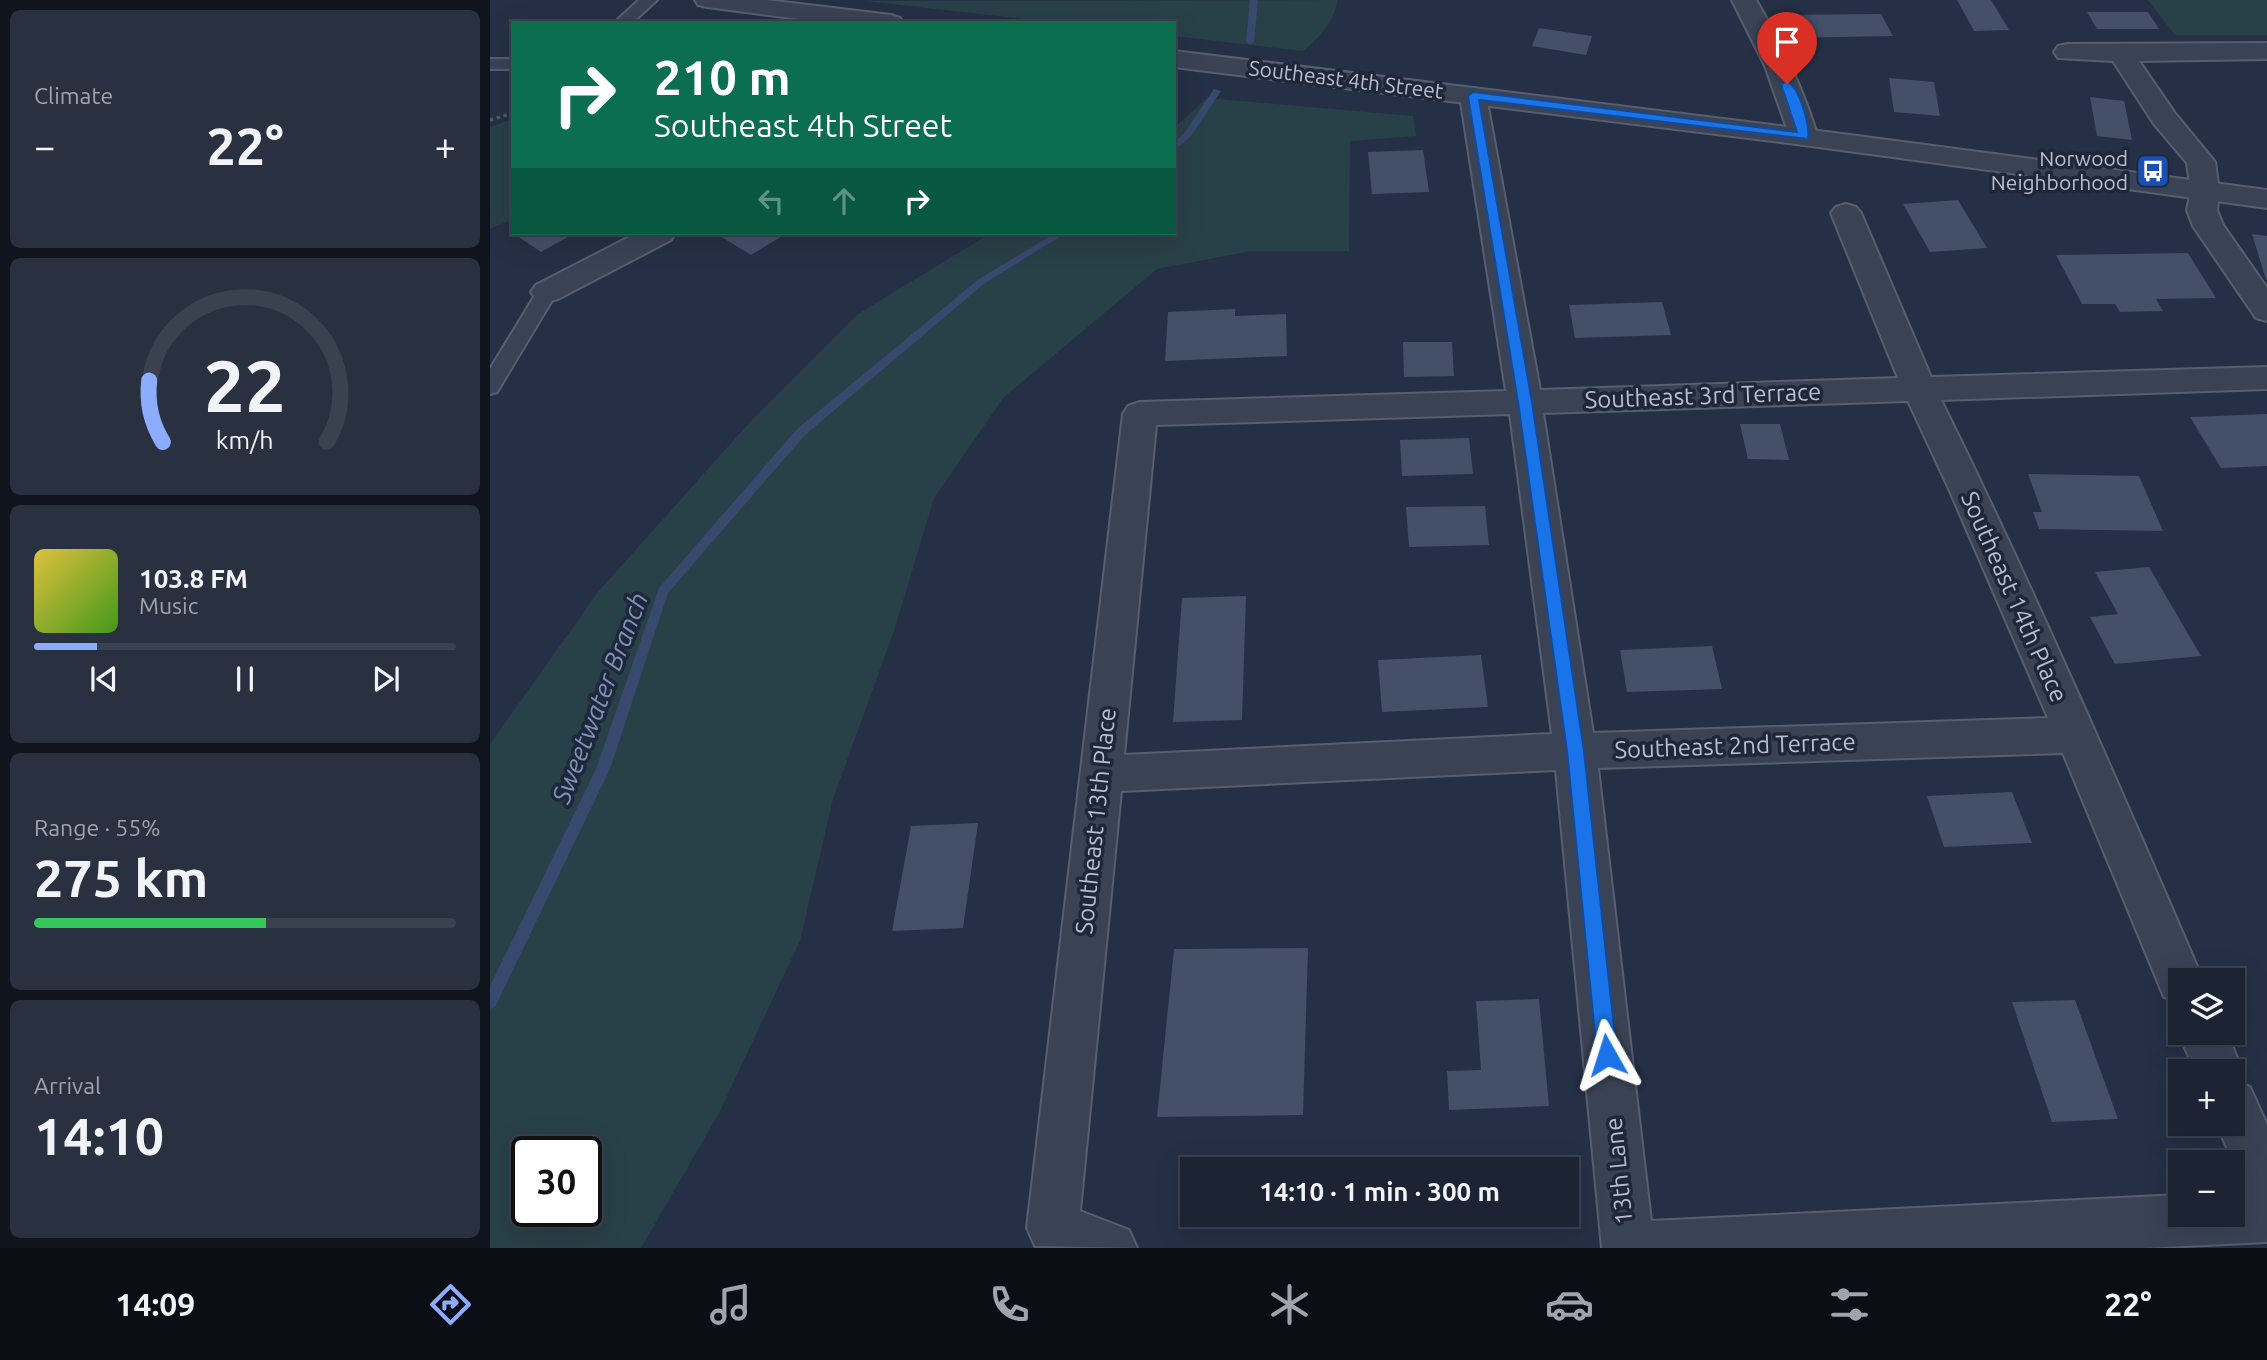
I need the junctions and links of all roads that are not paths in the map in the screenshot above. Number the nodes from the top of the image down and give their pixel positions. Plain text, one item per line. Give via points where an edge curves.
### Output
1 (649, 0) edge
2 (707, 0) edge
3 (1744, 0) edge
4 (624, 21) edge
5 (875, 21) edge
6 (2267, 51) edge
7 (2067, 52) dead end
8 (2121, 54) junction
9 (1176, 58) edge
10 (490, 64) edge
11 (511, 64) edge
12 (1473, 96) junction
13 (1804, 137) junction
14 (2204, 191) junction
15 (2267, 199) edge
16 (1846, 213) dead end
17 (656, 235) edge
18 (547, 292) joint
19 (2267, 311) edge
20 (2267, 378) edge
21 (490, 387) edge
22 (1919, 389) junction
23 (1525, 402) junction
24 (1140, 414) joint
25 (2076, 735) junction
26 (1575, 751) junction
27 (1101, 774) junction
28 (2175, 968) edge
29 (2245, 1132) edge
30 (2267, 1184) edge
31 (2267, 1216) edge
32 (1111, 1248) edge
33 (1628, 1248) edge
34 (1634, 1248) edge

1 - 4 lane
2 - 5 street
3 - 13 street via 1767,37
6 - 8 street
7 - 8 street
8 - 14 street via 2164,118 2201,162
9 - 12 street, Southeast 4th Street
10 - 11 lane
12 - 13 street, Southeast 4th Street
12 - 23 street, 13th Lane
13 - 14 street, Southeast 4th Street
14 - 15 street, Southeast 4th Street
14 - 19 street via 2202,210 2208,226
16 - 22 street, Southeast 14th Place
17 - 18 street
18 - 21 lane
20 - 22 street, Southeast 3rd Terrace
22 - 23 street, Southeast 3rd Terrace
22 - 25 street, Southeast 14th Place
23 - 24 street, Southeast 3rd Terrace
23 - 26 street, 13th Lane
24 - 27 street, Southeast 13th Place
25 - 26 street, Southeast 2nd Terrace
25 - 28 street, Southeast 14th Place
26 - 27 street, Southeast 2nd Terrace
26 - 33 street, 13th Lane
27 - 32 street, Southeast 13th Place via 1053,1228
29 - 30 street
31 - 34 street

